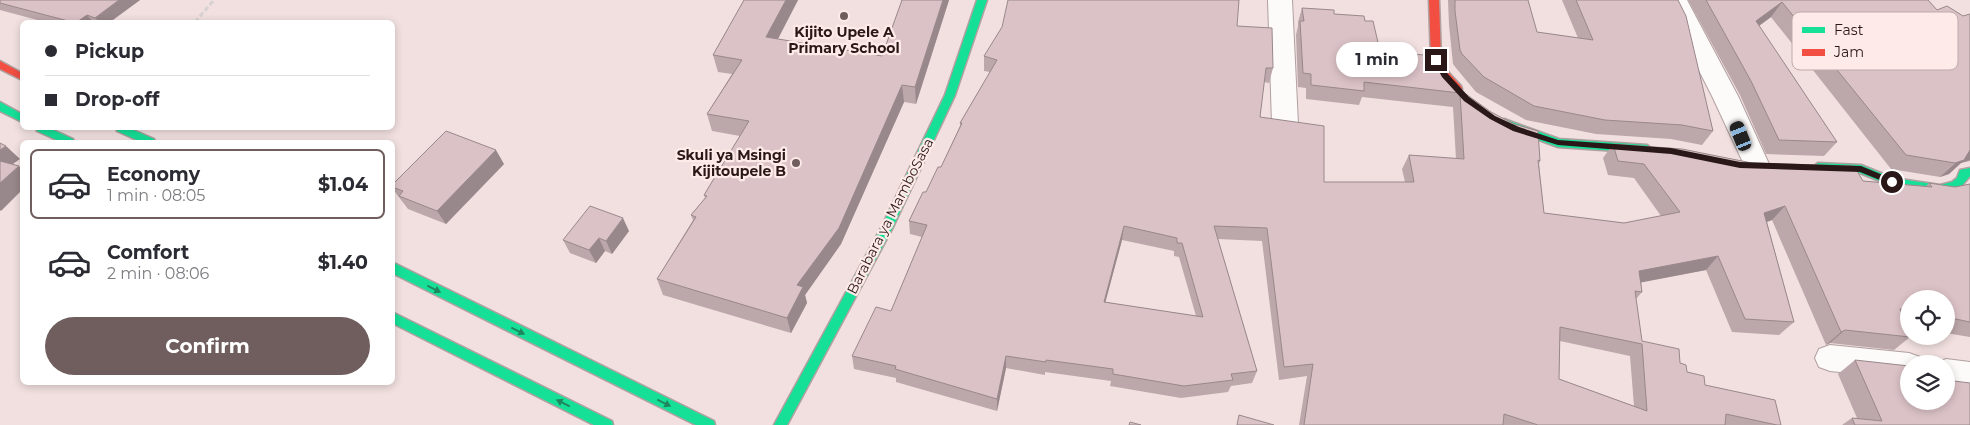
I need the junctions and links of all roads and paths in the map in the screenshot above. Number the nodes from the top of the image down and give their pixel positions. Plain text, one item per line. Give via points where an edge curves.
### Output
1 (214, 0) edge
2 (982, 0) edge
3 (1280, 0) edge
4 (1434, 0) edge
5 (1675, 0) edge
6 (197, 20) edge
7 (0, 65) edge
8 (20, 75) edge
9 (1466, 99) edge
10 (0, 106) edge
11 (20, 117) edge
12 (1493, 118) edge
13 (1285, 124) edge
14 (45, 130) edge
15 (125, 130) edge
16 (65, 140) edge
17 (146, 140) edge
18 (1662, 151) edge
19 (1755, 165) edge
20 (1808, 167) edge
21 (1970, 172) edge
22 (395, 268) edge
23 (395, 319) edge
24 (1830, 358) dead end
25 (1900, 365) edge
26 (1955, 374) edge
27 (1970, 376) edge
28 (607, 425) edge
29 (709, 425) edge
30 (780, 425) edge

1 - 6 path
2 - 30 street, Barabara ya MamboSasa via 950,95 886,229
3 - 13 street
4 - 9 street via 1436,60
5 - 19 street via 1725,96
7 - 8 street
10 - 11 street
12 - 18 street via 1558,142
14 - 16 street
15 - 17 street
20 - 21 street via 1861,169 1892,182 1940,189 1955,186 1964,173
22 -> 29 street
28 -> 23 street
24 - 25 street
26 - 27 street

